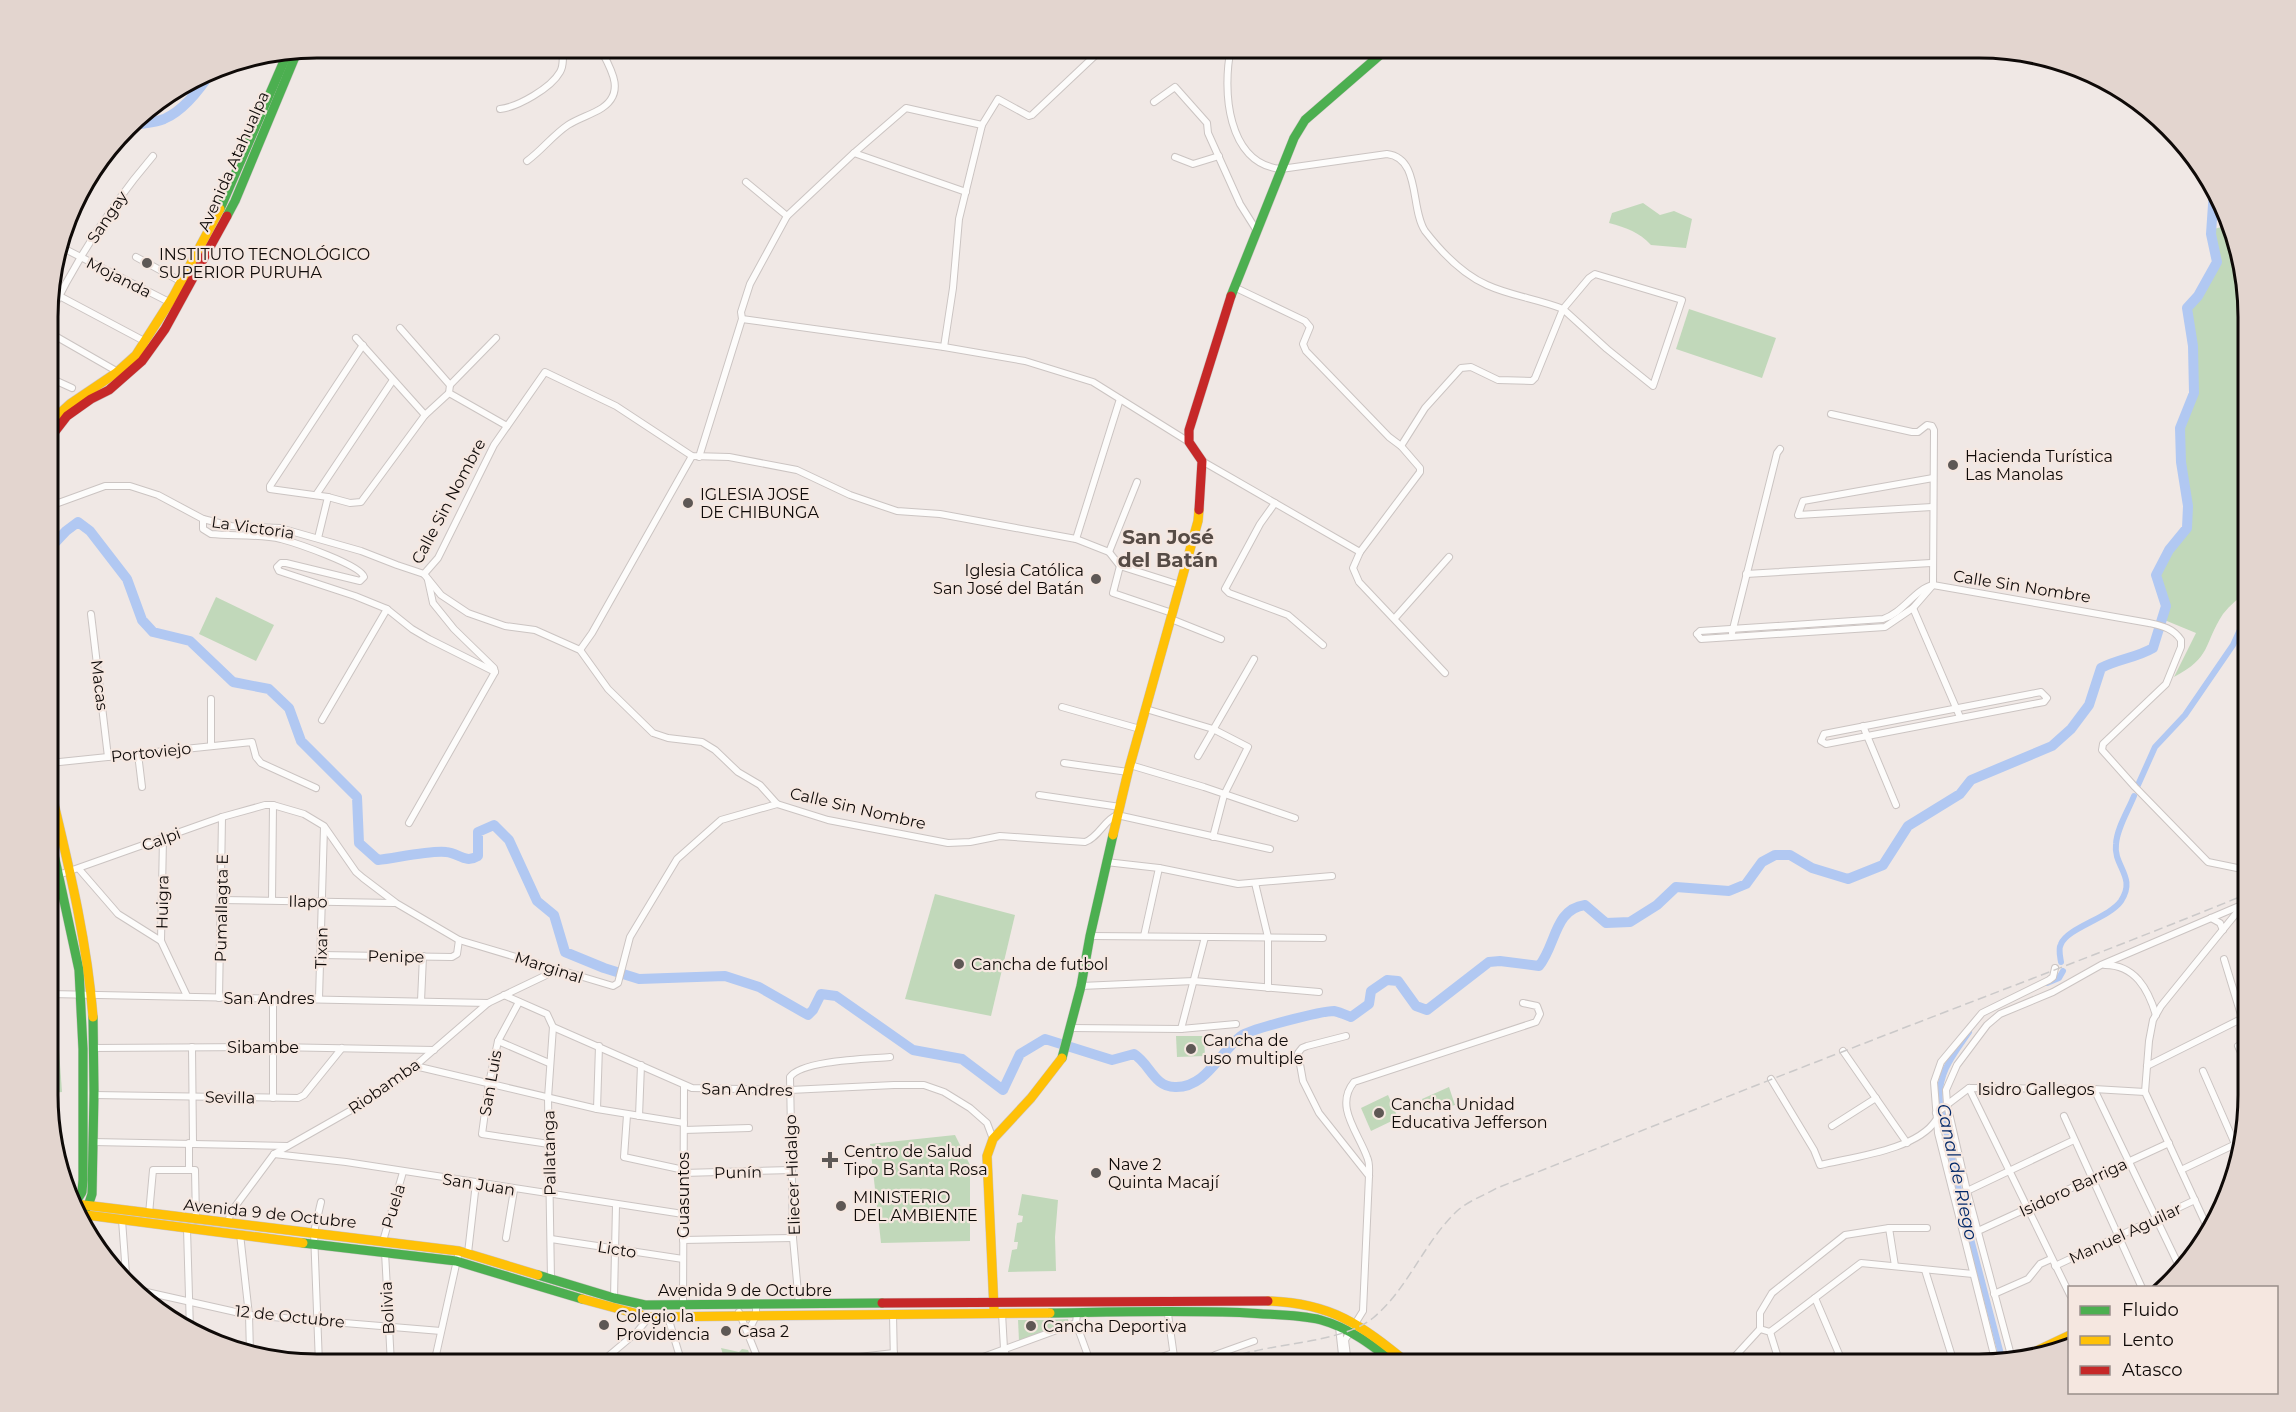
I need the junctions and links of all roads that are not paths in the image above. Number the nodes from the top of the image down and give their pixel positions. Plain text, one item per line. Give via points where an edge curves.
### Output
1 (563, 58) edge
2 (605, 58) edge
3 (1092, 58) edge
4 (1229, 58) edge
5 (1376, 58) edge
6 (291, 60) edge
7 (286, 61) edge
8 (285, 69) junction
9 (1154, 102) dead end
10 (500, 109) dead end
11 (982, 125) junction
12 (854, 153) junction
13 (153, 156) dead end
14 (1219, 156) junction
15 (1175, 157) dead end
16 (527, 161) dead end
17 (1281, 169) junction
18 (746, 182) dead end
19 (966, 192) junction
20 (787, 216) junction
21 (215, 229) junction
22 (1257, 231) junction
23 (67, 250) edge
24 (135, 257) dead end
25 (80, 258) junction
26 (182, 282) junction
27 (1234, 287) junction
28 (60, 295) edge
29 (59, 296) edge
30 (173, 304) junction
31 (1563, 309) junction
32 (742, 319) junction
33 (400, 328) dead end
34 (58, 338) edge
35 (356, 338) dead end
36 (496, 338) dead end
37 (146, 342) junction
38 (363, 345) junction
39 (944, 347) junction
40 (118, 372) junction
41 (393, 380) junction
42 (58, 382) edge
43 (450, 385) junction
44 (72, 388) dead end
45 (449, 393) junction
46 (1120, 399) junction
47 (58, 412) edge
48 (1831, 414) dead end
49 (425, 415) junction
50 (507, 426) junction
51 (58, 428) edge
52 (1189, 442) junction
53 (1401, 446) junction
54 (1780, 449) dead end
55 (692, 456) junction
56 (699, 457) junction
57 (1202, 461) junction
58 (1933, 478) junction
59 (1137, 482) dead end
60 (316, 495) junction
61 (328, 497) junction
62 (58, 503) edge
63 (1275, 503) junction
64 (1932, 507) junction
65 (203, 519) junction
66 (318, 538) junction
67 (1076, 539) junction
68 (1109, 552) junction
69 (1360, 552) junction
70 (1449, 557) dead end
71 (1932, 563) junction
72 (1120, 566) junction
73 (1746, 574) junction
74 (426, 576) junction
75 (1180, 585) junction
76 (1933, 585) junction
77 (1912, 608) junction
78 (387, 609) junction
79 (91, 614) dead end
80 (1172, 616) junction
81 (1395, 618) junction
82 (1732, 633) junction
83 (1221, 639) dead end
84 (1323, 645) dead end
85 (580, 650) junction
86 (1254, 659) dead end
87 (495, 672) junction
88 (1445, 673) dead end
89 (211, 699) dead end
90 (1956, 707) junction
91 (1062, 708) dead end
92 (1146, 709) junction
93 (1960, 717) junction
94 (322, 720) dead end
95 (1863, 726) junction
96 (1140, 729) junction
97 (1213, 729) junction
98 (1866, 736) junction
99 (211, 746) junction
100 (138, 754) junction
101 (1198, 756) dead end
102 (108, 757) junction
103 (58, 762) edge
104 (1064, 763) dead end
105 (1129, 769) junction
106 (142, 787) dead end
107 (316, 788) dead end
108 (1039, 795) dead end
109 (1224, 795) junction
110 (777, 804) junction
111 (273, 805) junction
112 (1896, 805) dead end
113 (1118, 811) junction
114 (222, 817) junction
115 (1295, 818) dead end
116 (409, 823) dead end
117 (324, 826) junction
118 (1213, 837) junction
119 (163, 838) junction
120 (1270, 849) dead end
121 (1106, 862) junction
122 (1159, 868) junction
123 (2238, 868) edge
124 (79, 869) junction
125 (59, 874) edge
126 (1332, 876) dead end
127 (1255, 883) junction
128 (221, 900) junction
129 (272, 900) junction
130 (322, 901) junction
131 (396, 903) junction
132 (2238, 906) edge
133 (2238, 912) edge
134 (2211, 918) junction
135 (2223, 930) junction
136 (1090, 936) junction
137 (1144, 936) junction
138 (1205, 937) junction
139 (1268, 937) junction
140 (1323, 938) dead end
141 (459, 940) junction
142 (161, 941) junction
143 (320, 955) junction
144 (423, 956) junction
145 (2224, 959) dead end
146 (2101, 964) junction
147 (559, 968) junction
148 (2055, 968) dead end
149 (1194, 981) junction
150 (1081, 986) junction
151 (1268, 988) junction
152 (1319, 992) dead end
153 (58, 994) edge
154 (80, 994) junction
155 (91, 994) junction
156 (504, 995) junction
157 (187, 996) junction
158 (219, 998) junction
159 (273, 998) junction
160 (319, 998) junction
161 (2238, 998) edge
162 (421, 1001) junction
163 (519, 1002) junction
164 (488, 1003) junction
165 (1523, 1003) dead end
166 (2156, 1016) junction
167 (2238, 1020) edge
168 (1236, 1024) dead end
169 (553, 1027) junction
170 (1070, 1028) junction
171 (1181, 1029) junction
172 (1346, 1036) dead end
173 (498, 1041) junction
174 (599, 1046) junction
175 (93, 1047) junction
176 (192, 1047) junction
177 (273, 1047) junction
178 (342, 1048) junction
179 (434, 1050) junction
180 (1843, 1051) dead end
181 (890, 1057) dead end
182 (549, 1063) junction
183 (641, 1065) junction
184 (415, 1066) junction
185 (2146, 1066) junction
186 (2204, 1071) dead end
187 (1771, 1079) dead end
188 (489, 1083) junction
189 (684, 1085) junction
190 (1969, 1088) junction
191 (2094, 1089) junction
192 (790, 1090) junction
193 (2145, 1092) junction
194 (94, 1095) junction
195 (194, 1097) junction
196 (273, 1098) junction
197 (548, 1098) junction
198 (1876, 1098) junction
199 (1946, 1105) junction
200 (597, 1109) junction
201 (627, 1115) junction
202 (1936, 1115) junction
203 (639, 1116) junction
204 (2064, 1116) dead end
205 (1832, 1126) dead end
206 (684, 1127) junction
207 (749, 1128) dead end
208 (2234, 1133) edge
209 (993, 1139) junction
210 (2074, 1140) junction
211 (93, 1142) junction
212 (191, 1143) junction
213 (1907, 1143) junction
214 (2169, 1143) junction
215 (549, 1144) junction
216 (287, 1146) junction
217 (2233, 1146) edge
218 (274, 1154) junction
219 (2129, 1161) junction
220 (192, 1170) junction
221 (792, 1170) junction
222 (2181, 1170) junction
223 (684, 1171) junction
224 (404, 1172) junction
225 (2009, 1172) junction
226 (1369, 1176) junction
227 (2092, 1179) junction
228 (476, 1183) junction
229 (514, 1190) junction
230 (1967, 1191) junction
231 (550, 1195) junction
232 (79, 1196) edge
233 (2195, 1200) junction
234 (321, 1202) dead end
235 (83, 1205) edge
236 (616, 1205) junction
237 (88, 1206) junction
238 (85, 1209) edge
239 (2028, 1209) junction
240 (149, 1214) junction
241 (683, 1214) junction
242 (88, 1215) edge
243 (2156, 1218) junction
244 (122, 1220) junction
245 (196, 1220) junction
246 (2205, 1221) edge
247 (228, 1222) junction
248 (1889, 1228) junction
249 (1927, 1228) dead end
250 (187, 1229) junction
251 (1978, 1231) junction
252 (314, 1232) junction
253 (240, 1234) junction
254 (2118, 1236) junction
255 (506, 1238) dead end
256 (793, 1238) junction
257 (551, 1239) junction
258 (683, 1240) junction
259 (383, 1241) junction
260 (314, 1243) junction
261 (615, 1249) junction
262 (385, 1252) junction
263 (463, 1252) junction
264 (683, 1259) junction
265 (2050, 1259) junction
266 (456, 1261) junction
267 (2177, 1261) edge
268 (1895, 1266) junction
269 (2055, 1266) junction
270 (126, 1268) edge
271 (1925, 1269) junction
272 (1973, 1274) junction
273 (551, 1279) junction
274 (2142, 1286) edge
275 (2068, 1290) edge
276 (152, 1293) edge
277 (1994, 1294) junction
278 (614, 1298) junction
279 (1815, 1298) junction
280 (189, 1301) junction
281 (993, 1302) junction
282 (799, 1304) junction
283 (739, 1305) junction
284 (756, 1305) junction
285 (683, 1306) junction
286 (998, 1313) junction
287 (893, 1314) junction
288 (1168, 1314) junction
289 (249, 1315) junction
290 (739, 1316) junction
291 (756, 1316) junction
292 (649, 1317) junction
293 (668, 1317) junction
294 (317, 1319) junction
295 (1077, 1319) junction
296 (190, 1320) edge
297 (388, 1326) junction
298 (1339, 1327) junction
299 (1352, 1327) junction
300 (1761, 1329) junction
301 (441, 1331) junction
302 (748, 1332) junction
303 (1770, 1332) junction
304 (1254, 1341) dead end
305 (250, 1345) edge
306 (1004, 1349) junction
307 (2010, 1351) edge
308 (894, 1353) joint
309 (1173, 1353) edge
310 (1993, 1353) edge
311 (319, 1354) edge
312 (389, 1354) edge
313 (436, 1354) edge
314 (610, 1354) edge
315 (679, 1354) edge
316 (756, 1354) edge
317 (885, 1354) edge
318 (991, 1354) edge
319 (1006, 1354) edge
320 (1088, 1354) edge
321 (1218, 1354) edge
322 (1344, 1354) edge
323 (1346, 1354) edge
324 (1384, 1354) edge
325 (1394, 1354) edge
326 (1737, 1354) edge
327 (1777, 1354) edge
328 (1839, 1354) edge
329 (1951, 1354) edge

1 - 10 street via 560,73 525,102
2 - 16 street via 615,79 612,100 570,124
3 - 11 street via 1032,115 998,99
4 - 17 street via 1228,95 1233,129 1260,164
5 - 17 main road via 1305,120
6 - 8 main road, Avenida Atahualpa
7 - 8 main road, Avenida Atahualpa
8 - 21 main road, Avenida Atahualpa via 235,201
9 - 14 street via 1175,87 1207,123
11 - 12 street via 906,108
11 - 19 street
12 - 19 street
12 - 20 street
13 - 25 street, Sangay via 122,192
14 - 15 street via 1193,164
14 - 22 street
17 - 22 main road
17 - 31 street via 1396,155 1409,173 1420,221 1452,263 1489,286
18 - 20 street
19 - 39 street via 959,219
20 - 32 street via 750,284
21 - 26 main road, Avenida Atahualpa
21 - 30 main road, Avenida Atahualpa
22 - 27 main road
23 - 25 street, Mojanda
24 - 26 street
25 - 28 street, Sangay
25 - 30 street, Mojanda
26 - 30 main road, Avenida Atahualpa
27 - 52 main road via 1189,430
27 - 53 street via 1305,321 1310,327 1304,344 1306,351
29 - 37 street
30 - 37 main road, Avenida Atahualpa
30 - 51 main road, Avenida Atahualpa via 165,328 142,361 109,390 67,416
31 - 31 street via 1595,274 1682,300 1653,386
31 - 53 street via 1532,381 1498,380 1471,367 1461,368 1425,408
32 - 39 street
32 - 56 street
33 - 43 street
34 - 40 street
35 - 38 street
36 - 43 street
37 - 40 main road, Avenida Atahualpa
38 - 41 street
38 - 60 street via 269,488
39 - 46 street via 1025,361 1093,382
40 - 47 main road, Avenida Atahualpa
41 - 49 street
41 - 60 street
42 - 44 street
43 - 45 street
45 - 49 street
45 - 50 street
46 - 52 street
46 - 67 street
48 - 58 street, Calle Sin Nombre via 1912,432 1932,426
49 - 61 street via 362,502
50 - 55 street, Calle Sin Nombre via 548,372 616,406
50 - 74 street, Calle Sin Nombre
52 - 57 main road
53 - 69 street via 1420,472
54 - 73 street
55 - 56 street
55 - 85 street
56 - 67 street via 729,457 797,470 850,495 897,511 940,514
57 - 63 street
57 - 75 main road via 1198,521
58 - 64 street, Calle Sin Nombre
58 - 64 street via 1803,501 1798,515
59 - 68 street
60 - 61 street
61 - 66 street
62 - 65 street, La Victoria via 105,486 130,486 158,495
63 - 69 street
63 - 84 street via 1225,589 1287,615
64 - 71 street, Calle Sin Nombre
65 - 66 street, La Victoria via 231,526 280,528
65 - 78 street via 203,529 210,534 279,539 360,571 364,577 360,581 286,563 277,567 279,571
66 - 74 street, La Victoria
67 - 68 street
68 - 72 street
69 - 81 street via 1353,568 1359,582
70 - 81 street
71 - 73 street
71 - 76 street, Calle Sin Nombre
72 - 75 street
72 - 80 street via 1113,592
73 - 82 street
74 - 85 street, Calle Sin Nombre via 441,595 473,615 505,626 535,630
74 - 87 street via 433,603
75 - 80 main road
76 - 77 street
76 - 82 street via 1925,586 1891,617 1883,619
76 - 123 street, Calle Sin Nombre via 2149,623 2176,633 2181,647 2166,684 2103,744 2102,750 2208,862
77 - 82 street via 1886,627
77 - 90 street
78 - 87 street via 429,639
78 - 94 street
79 - 102 street, Macas
80 - 83 street
80 - 92 main road
81 - 88 street
85 - 110 street, Calle Sin Nombre via 608,689 653,733 702,742 760,785
86 - 97 street
87 - 116 street
89 - 99 street
90 - 93 street
90 - 93 street via 2041,692 2047,698 2044,702
90 - 95 street
91 - 96 street
92 - 96 main road
92 - 97 street
93 - 98 street
95 - 98 street
95 - 98 street via 1824,734 1821,741 1826,744
96 - 105 main road
97 - 101 street
97 - 109 street via 1249,748
98 - 112 street
99 - 100 street, Portoviejo
99 - 107 street, Portoviejo via 252,742 261,764
100 - 102 street, Portoviejo
100 - 106 street
102 - 103 street, Portoviejo
104 - 105 street
105 - 109 street
105 - 113 main road
108 - 113 street
109 - 115 street
109 - 118 street
110 - 113 street, Calle Sin Nombre via 828,820 948,843 1000,836 1085,842 1093,839
110 - 147 street, Marginal via 721,820 676,860 630,938 618,983 613,986
111 - 114 street, Calpi
111 - 117 street, Marginal via 304,814
111 - 129 street
113 - 118 street
113 - 121 main road
114 - 119 street, Calpi
114 - 128 street, Pumallagta E
117 - 130 street, Tixan
117 - 131 street, Marginal via 356,872
118 - 120 street
119 - 124 street, Calpi
119 - 142 street, Huigra
121 - 122 street
121 - 136 main road
122 - 127 street via 1219,882
122 - 137 street
124 - 125 street, Calpi
124 - 142 street via 118,914
125 - 154 main road via 79,970
125 - 155 main road via 83,931
126 - 127 street
127 - 139 street
128 - 129 street, Ilapo
128 - 158 street, Pumallagta E
129 - 130 street, Ilapo
130 - 131 street, Ilapo
130 - 143 street, Tixan
131 - 141 street, Marginal
132 - 134 street
133 - 135 street
134 - 135 street via 2220,922
134 - 146 street
135 - 166 street
136 - 137 street
136 - 150 main road
137 - 138 street
138 - 139 street
138 - 149 street
139 - 140 street
139 - 151 street
141 - 144 street, Penipe via 452,957
141 - 147 street, Marginal
142 - 157 street, Huigra
143 - 144 street, Penipe
143 - 160 street, Tixan
144 - 162 street
145 - 161 street
146 - 166 street via 2115,965 2136,976 2145,986
146 - 199 street via 2053,992 2000,1014 1987,1025 1950,1077
147 - 156 street, Riobamba
148 - 202 street via 2049,980 1982,1013 1964,1032 1937,1070
149 - 150 street
149 - 151 street
149 - 171 street
150 - 170 main road
151 - 152 street
153 - 154 street, San Andres
154 - 155 street, San Andres
154 - 232 main road via 83,1180
155 - 157 street, San Andres
155 - 175 main road
156 - 163 street, San Andres
156 - 164 street, Riobamba
157 - 158 street, San Andres
158 - 159 street, San Andres
159 - 160 street, San Andres
159 - 177 street
160 - 162 street, San Andres
162 - 164 street, San Andres
163 - 169 street, San Andres via 547,1014
163 - 173 street, San Luis
164 - 179 street, Riobamba
165 - 226 street via 1537,1006 1540,1014 1536,1022 1354,1082 1347,1092 1346,1108 1369,1160
166 - 185 street
167 - 185 street
168 - 171 street
169 - 174 street, San Andres
169 - 182 street, Pallatanga
170 - 171 street
170 - 209 main road via 1062,1058
172 - 226 street via 1302,1048 1298,1053 1303,1081 1319,1113
173 - 182 street
173 - 188 street, San Luis
174 - 183 street, San Andres
174 - 200 street
175 - 176 street, Sibambe
175 - 194 main road
176 - 177 street, Sibambe
176 - 195 street
177 - 178 street, Sibambe
177 - 196 street
178 - 179 street, Sibambe
178 - 196 street, Sevilla via 301,1097
179 - 184 street, Riobamba
180 - 198 street
181 - 192 street, Eliecer Hidalgo via 832,1061 796,1070 790,1077
182 - 197 street, Pallatanga
183 - 189 street, San Andres
183 - 203 street
184 - 188 street
184 - 216 street, Riobamba via 369,1100
185 - 193 street
186 - 208 street
187 - 213 street, Isidro Gallegos via 1820,1165
188 - 197 street
188 - 215 street, San Luis via 482,1134
189 - 192 street, San Andres via 700,1089
189 - 206 street, Guasuntos
190 - 191 street, Isidro Gallegos
190 - 199 street, Isidro Gallegos
190 - 225 street
191 - 193 street, Isidro Gallegos
191 - 219 street
192 - 209 street, San Andres via 924,1085 970,1108 987,1123
192 - 221 street, Eliecer Hidalgo
193 - 214 street
194 - 195 street, Sevilla
194 - 211 main road
195 - 196 street, Sevilla
195 - 212 street
197 - 200 street
197 - 215 street, Pallatanga
198 - 205 street
198 - 213 street
199 - 202 street, Isidro Gallegos
199 - 230 street
200 - 201 street
201 - 203 street
201 - 223 street, Punín via 624,1157
202 - 213 street, Isidro Gallegos via 1931,1126
202 - 272 street
203 - 206 street
204 - 210 street
206 - 207 street
206 - 223 street, Guasuntos
209 - 281 main road via 987,1156
210 - 225 street
210 - 227 street
211 - 212 street
211 - 237 main road via 92,1194
212 - 216 street
212 - 220 street
214 - 219 street, Isidoro Barriga
214 - 222 street
215 - 231 street, Pallatanga
216 - 218 street, Riobamba
217 - 222 street
218 - 224 street, San Juan
218 - 247 street, Riobamba via 231,1212
219 - 227 street, Isidoro Barriga
219 - 243 street
220 - 240 street via 153,1170
220 - 245 street
221 - 223 street, Punín
221 - 256 street, Eliecer Hidalgo
222 - 233 street
223 - 241 street, Guasuntos
224 - 228 street, San Juan
224 - 259 street, Puela
225 - 230 street
225 - 239 street
226 - 299 street via 1363,1311
227 - 239 street, Isidoro Barriga
227 - 254 street
228 - 229 street, San Juan
228 - 263 street
229 - 231 street, San Juan
229 - 255 street
230 - 251 street
231 - 236 street, San Juan
231 - 257 street, Pallatanga
233 - 243 street, Manuel Aguilar
233 - 246 street
234 - 252 street
235 - 237 main road, Avenida 9 de Octubre
236 - 241 street, San Juan
236 - 261 street
237 - 238 main road
237 - 240 main road, Avenida 9 de Octubre
239 - 251 street, Isidoro Barriga
239 - 265 street
240 - 245 main road, Avenida 9 de Octubre
241 - 258 street, Guasuntos
242 - 244 main road, Avenida 9 de Octubre
243 - 254 street, Manuel Aguilar
243 - 267 street
244 - 250 main road, Avenida 9 de Octubre
244 - 270 street
245 - 247 main road, Avenida 9 de Octubre
247 - 252 main road, Avenida 9 de Octubre
248 - 249 street
248 - 268 street
248 - 300 street via 1845,1235 1772,1293 1760,1313
250 - 253 main road, Avenida 9 de Octubre
250 - 280 street
251 - 277 street
252 - 259 main road, Avenida 9 de Octubre
252 - 260 street
253 - 260 main road, Avenida 9 de Octubre
253 - 289 street
254 - 269 street, Manuel Aguilar
254 - 274 street
256 - 258 street
256 - 282 street, Eliecer Hidalgo
257 - 261 street, Licto
257 - 273 street, Pallatanga
258 - 264 street, Guasuntos
259 - 263 main road, Avenida 9 de Octubre
260 - 262 main road, Avenida 9 de Octubre
260 - 294 street
261 - 264 street, Licto
261 - 278 street
262 - 266 main road, Avenida 9 de Octubre
262 - 297 street, Bolivia
263 - 266 street
263 - 273 main road, Avenida 9 de Octubre
264 - 285 street, Guasuntos
265 - 269 street
265 - 277 street via 2040,1264 2028,1279
266 - 292 main road, Avenida 9 de Octubre via 614,1310
266 - 301 street
268 - 271 street
268 - 279 street via 1861,1263
269 - 275 street
271 - 272 street
271 - 329 street
272 - 310 street
273 - 278 main road, Avenida 9 de Octubre
276 - 280 street, 12 de Octubre
277 - 307 street
278 - 285 main road, Avenida 9 de Octubre via 645,1305
279 - 303 street
279 - 328 street
280 - 289 street, 12 de Octubre
280 - 296 street
281 - 282 main road, Avenida 9 de Octubre
281 - 286 main road
281 - 299 main road, Avenida 9 de Octubre via 1305,1304 1329,1311
282 - 284 main road, Avenida 9 de Octubre
283 - 284 main road, Avenida 9 de Octubre
283 - 285 main road, Avenida 9 de Octubre
283 - 290 street
284 - 291 street
286 - 287 main road, Avenida 9 de Octubre
286 - 295 main road, Avenida 9 de Octubre
286 - 306 street
287 - 291 main road, Avenida 9 de Octubre
287 - 308 street
288 - 295 main road, Avenida 9 de Octubre
288 - 298 main road, Avenida 9 de Octubre via 1300,1316
288 - 309 street
289 - 294 street, 12 de Octubre
289 - 305 street
290 - 291 main road, Avenida 9 de Octubre
290 - 293 main road, Avenida 9 de Octubre
290 - 302 street
291 - 302 street
292 - 293 main road, Avenida 9 de Octubre
292 - 314 street
293 - 315 street
294 - 297 street, 12 de Octubre
294 - 311 street
295 - 306 street
295 - 320 street
297 - 301 street, 12 de Octubre
297 - 312 street, Bolivia
298 - 299 main road, Avenida 9 de Octubre
298 - 322 street
299 - 323 street via 1345,1340
299 - 324 main road, Avenida 9 de Octubre
299 - 325 main road, Avenida 9 de Octubre
300 - 303 street
300 - 326 street
301 - 313 street
302 - 316 street
303 - 327 street
304 - 321 street
306 - 318 street
306 - 319 street
308 - 317 street

